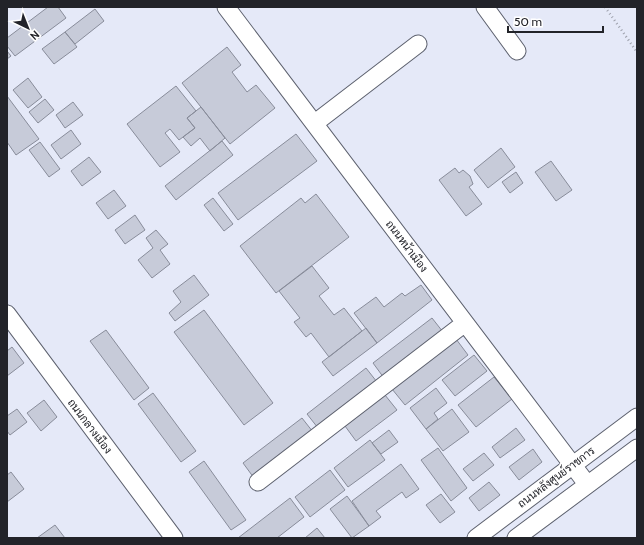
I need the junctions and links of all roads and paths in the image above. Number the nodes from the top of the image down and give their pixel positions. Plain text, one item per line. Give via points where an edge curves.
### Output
1 (226, 7) edge
2 (485, 7) edge
3 (605, 7) edge
4 (418, 44) dead end
5 (517, 51) dead end
6 (637, 52) edge
7 (315, 123) junction
8 (7, 314) edge
9 (465, 323) junction
10 (637, 417) edge
11 (637, 448) edge
12 (573, 465) junction
13 (258, 482) dead end
14 (587, 484) junction
15 (523, 536) edge
16 (174, 538) edge
17 (476, 538) edge

1 - 7 street, ถนนหน้าเมือง
2 - 5 street
3 - 6 path
4 - 7 street
7 - 9 street, ถนนหน้าเมือง
8 - 16 street, ถนนกลางเมือง
9 - 12 street, ถนนหน้าเมือง
9 - 13 street
10 - 12 street, ถนนหลังศูนย์ราชการ
11 - 14 street
12 - 14 street, ถนนหน้าเมือง
12 - 17 street, ถนนหลังศูนย์ราชการ
14 - 15 street

